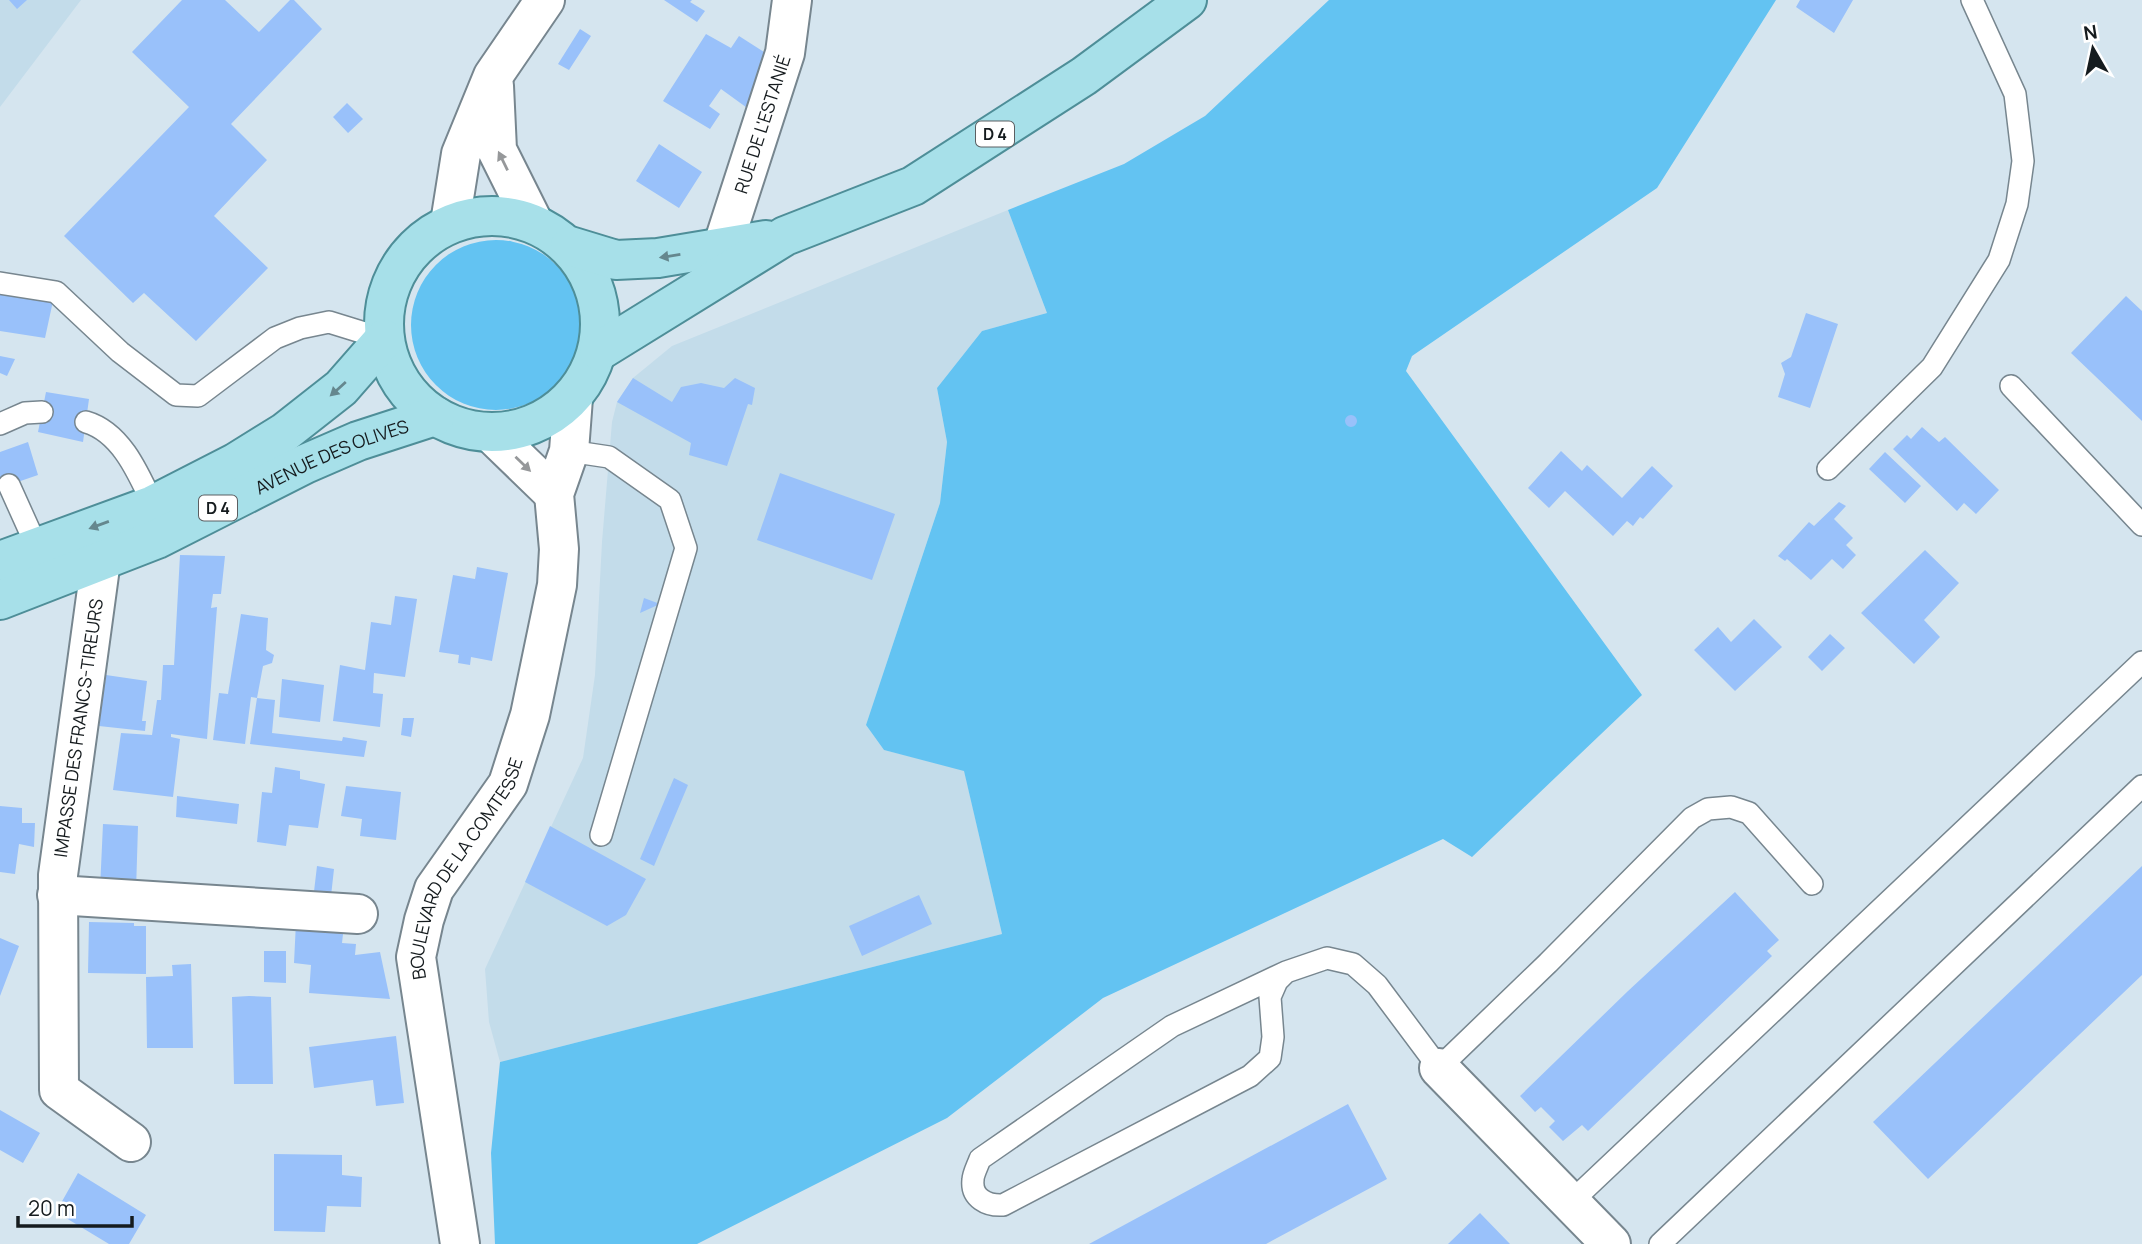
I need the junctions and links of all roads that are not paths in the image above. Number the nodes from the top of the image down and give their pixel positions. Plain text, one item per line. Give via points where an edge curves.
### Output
1 (545, 0) edge
2 (792, 0) edge
3 (1186, 0) edge
4 (1972, 0) edge
5 (494, 76) junction
6 (533, 222) junction
7 (450, 223) junction
8 (785, 236) junction
9 (570, 246) junction
10 (722, 248) junction
11 (0, 283) edge
12 (384, 339) junction
13 (599, 351) junction
14 (2011, 386) dead end
15 (573, 398) junction
16 (42, 412) dead end
17 (435, 416) junction
18 (86, 422) dead end
19 (0, 424) edge
20 (491, 433) junction
21 (569, 451) junction
22 (1828, 469) dead end
23 (9, 485) dead end
24 (555, 494) junction
25 (160, 519) junction
26 (2142, 525) edge
27 (101, 560) junction
28 (0, 561) edge
29 (44, 564) junction
30 (0, 600) edge
31 (2142, 662) edge
32 (2142, 786) edge
33 (600, 835) dead end
34 (1812, 884) dead end
35 (57, 895) junction
36 (358, 914) dead end
37 (1286, 972) junction
38 (1438, 1068) junction
39 (131, 1142) dead end
40 (1571, 1202) junction
41 (460, 1244) edge
42 (1611, 1244) edge
43 (1660, 1244) edge

1 - 5 street
2 - 10 street, RUE DE L'ESTANIÉ via 785,53
3 - 8 main road, D 4 via 1084,76 913,186
4 - 22 lane via 2015,94 2023,161 2017,204 1999,260 1932,367
6 -> 5 street via 497,150
5 - 7 street via 461,154
6 - 7 main road via 491,215
6 - 9 main road
7 - 12 main road via 420,242 397,270 385,304
8 - 10 main road, D 4
8 - 13 main road, D 4
10 -> 9 main road, D 4 via 616,260
9 - 13 main road via 592,278 602,313
11 - 12 lane via 56,292 120,352 176,395 198,396 275,338 300,328 329,322
12 - 17 main road via 393,370 411,397
12 -> 25 main road, AVENUE DES OLIVES / D 4 via 341,388
13 - 15 main road
14 - 26 lane
15 - 20 main road via 536,424
15 - 21 street, BOULEVARD DE LA COMTESSE
16 - 19 lane via 25,413
17 - 20 main road via 462,429
17 - 25 main road, AVENUE DES OLIVES / D 4 via 358,441
18 - 25 lane via 100,426 132,461
20 -> 24 street
21 - 24 street, BOULEVARD DE LA COMTESSE
21 - 33 lane via 609,457 670,500 686,548
23 - 29 lane
24 - 41 street, BOULEVARD DE LA COMTESSE via 557,585 530,715 508,784 435,889 416,957
25 - 27 main road, AVENUE DES OLIVES / D 4
25 -> 29 main road, AVENUE DES OLIVES / D 4
27 - 29 main road, AVENUE DES OLIVES / D 4
27 - 35 street, IMPASSE DES FRANCS-TIREURS
28 - 29 main road, AVENUE DES OLIVES / D 4
29 - 30 main road, AVENUE DES OLIVES / D 4
31 - 40 lane
32 - 43 lane
34 - 38 lane via 1749,813 1731,807 1708,809 1692,818
35 - 36 street
35 - 39 street, IMPASSE DES FRANCS-TIREURS via 59,1090
37 - 37 lane via 1172,1027 980,1159 972,1181 978,1198 990,1206 1003,1205 1250,1076 1270,1058 1270,997
37 - 38 lane via 1326,958 1353,964 1377,985
38 - 40 street
40 - 42 street

